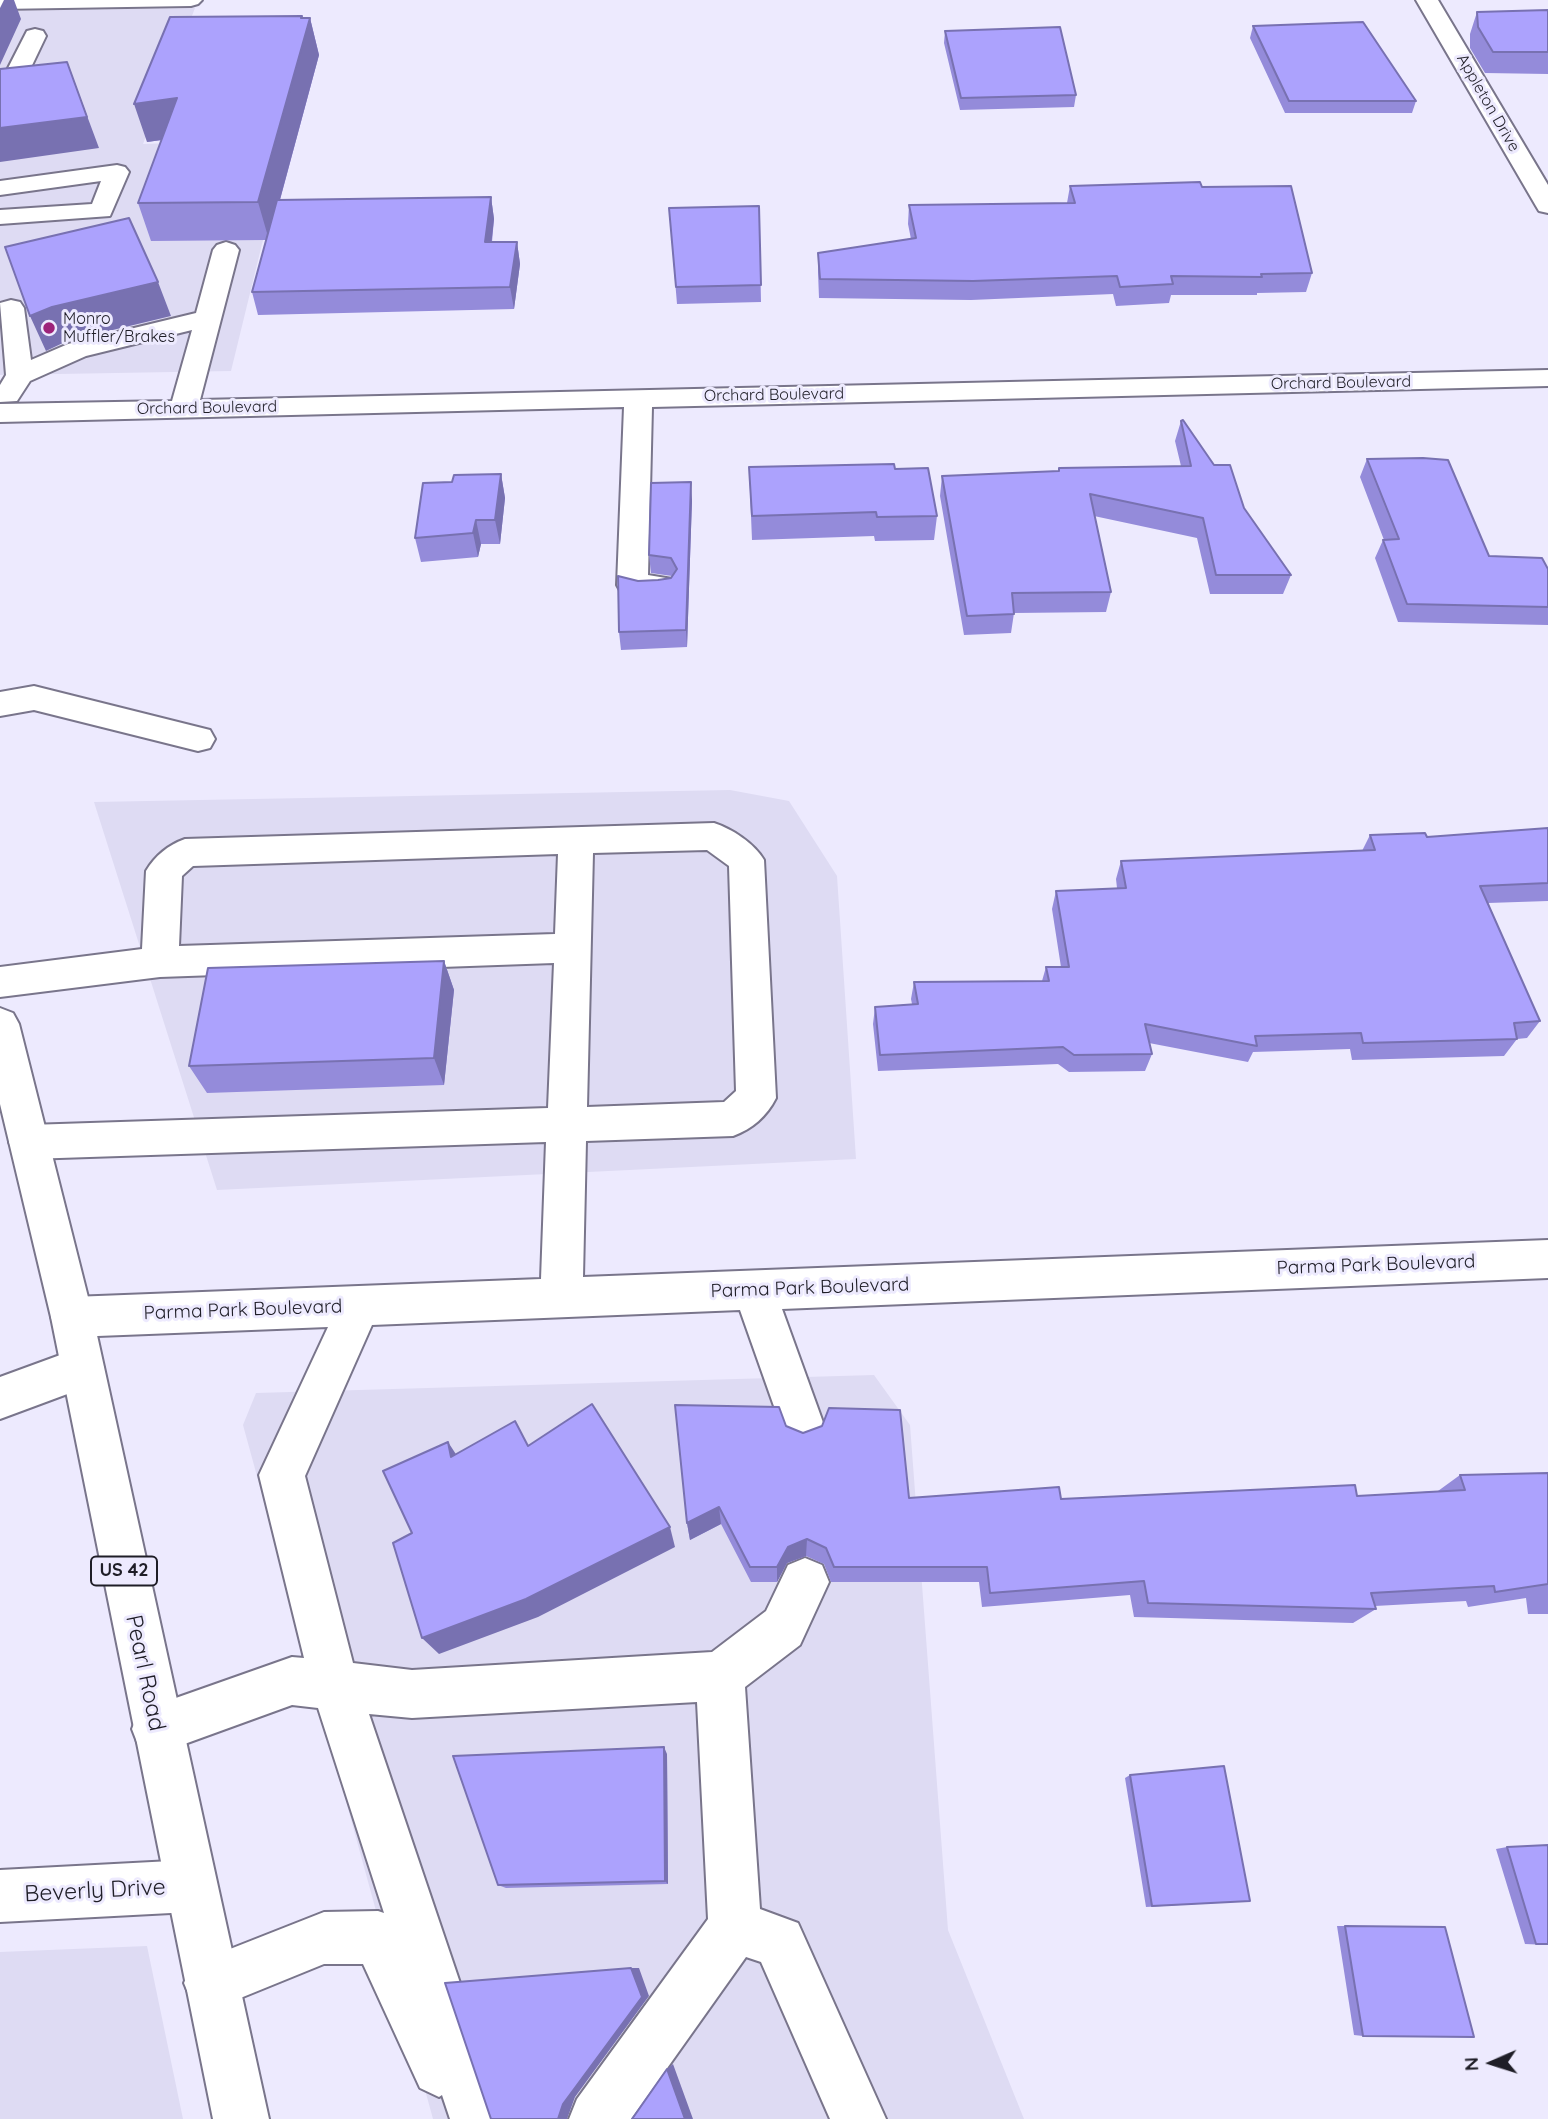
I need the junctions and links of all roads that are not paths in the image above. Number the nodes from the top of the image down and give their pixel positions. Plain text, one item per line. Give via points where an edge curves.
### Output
1 (191, 0) edge
2 (1427, 0) edge
3 (8, 2) edge
4 (35, 36) dead end
5 (0, 82) edge
6 (0, 188) edge
7 (1548, 206) edge
8 (0, 216) edge
9 (226, 250) dead end
10 (0, 311) edge
11 (208, 318) junction
12 (20, 375) junction
13 (1548, 378) edge
14 (638, 398) junction
15 (0, 404) edge
16 (184, 409) junction
17 (0, 412) edge
18 (661, 586) edge
19 (0, 704) edge
20 (198, 738) dead end
21 (576, 841) junction
22 (572, 948) junction
23 (160, 962) junction
24 (0, 982) edge
25 (0, 1024) edge
26 (8, 1092) edge
27 (569, 1123) junction
28 (29, 1142) junction
29 (1548, 1259) edge
30 (754, 1290) junction
31 (561, 1298) junction
32 (360, 1305) junction
33 (72, 1317) junction
34 (82, 1368) junction
35 (0, 1398) edge
36 (803, 1428) dead end
37 (805, 1582) edge
38 (720, 1676) junction
39 (335, 1686) junction
40 (157, 1729) junction
41 (190, 1886) junction
42 (0, 1896) edge
43 (734, 1927) junction
44 (211, 1983) junction
45 (241, 2119) edge
46 (462, 2119) edge
47 (478, 2119) edge
48 (597, 2119) edge
49 (858, 2119) edge

1 - 3 street
2 - 7 street, Appleton Drive
4 - 5 street via 14,80
6 - 8 street via 117,172 101,211
9 - 11 street
10 - 12 street via 12,309
11 - 12 street via 77,350
11 - 16 street
12 - 15 street
13 - 14 street, Orchard Boulevard
14 - 16 street, Orchard Boulevard
14 - 18 street via 632,585
16 - 17 street, Orchard Boulevard
19 - 20 street via 34,698
21 - 22 street
21 - 23 street via 185,853 164,870
21 - 27 street via 714,836 746,860 756,1098 733,1119
22 - 23 street
22 - 27 street
23 - 24 street
25 - 26 street, Pearl Road / US 42
26 - 28 street, Pearl Road / US 42
27 - 28 street
27 - 31 street
28 - 33 street, Pearl Road / US 42
29 - 30 street, Parma Park Boulevard
30 - 31 street, Parma Park Boulevard
30 - 36 street
31 - 32 street, Parma Park Boulevard
32 - 33 street, Parma Park Boulevard
32 - 39 street via 282,1475
33 - 34 street, Pearl Road / US 42
34 - 35 street
34 - 40 street, Pearl Road / US 42
37 - 38 street via 783,1628
38 - 39 street via 412,1694
38 - 43 street
39 - 40 street via 292,1681
39 - 47 street
40 - 41 street, Pearl Road / US 42
41 - 42 street, Beverly Drive
41 - 44 street, Pearl Road / US 42
43 - 48 street
43 - 49 street via 779,1942
44 - 45 street, Pearl Road / US 42
44 - 46 street via 324,1938 378,1937

